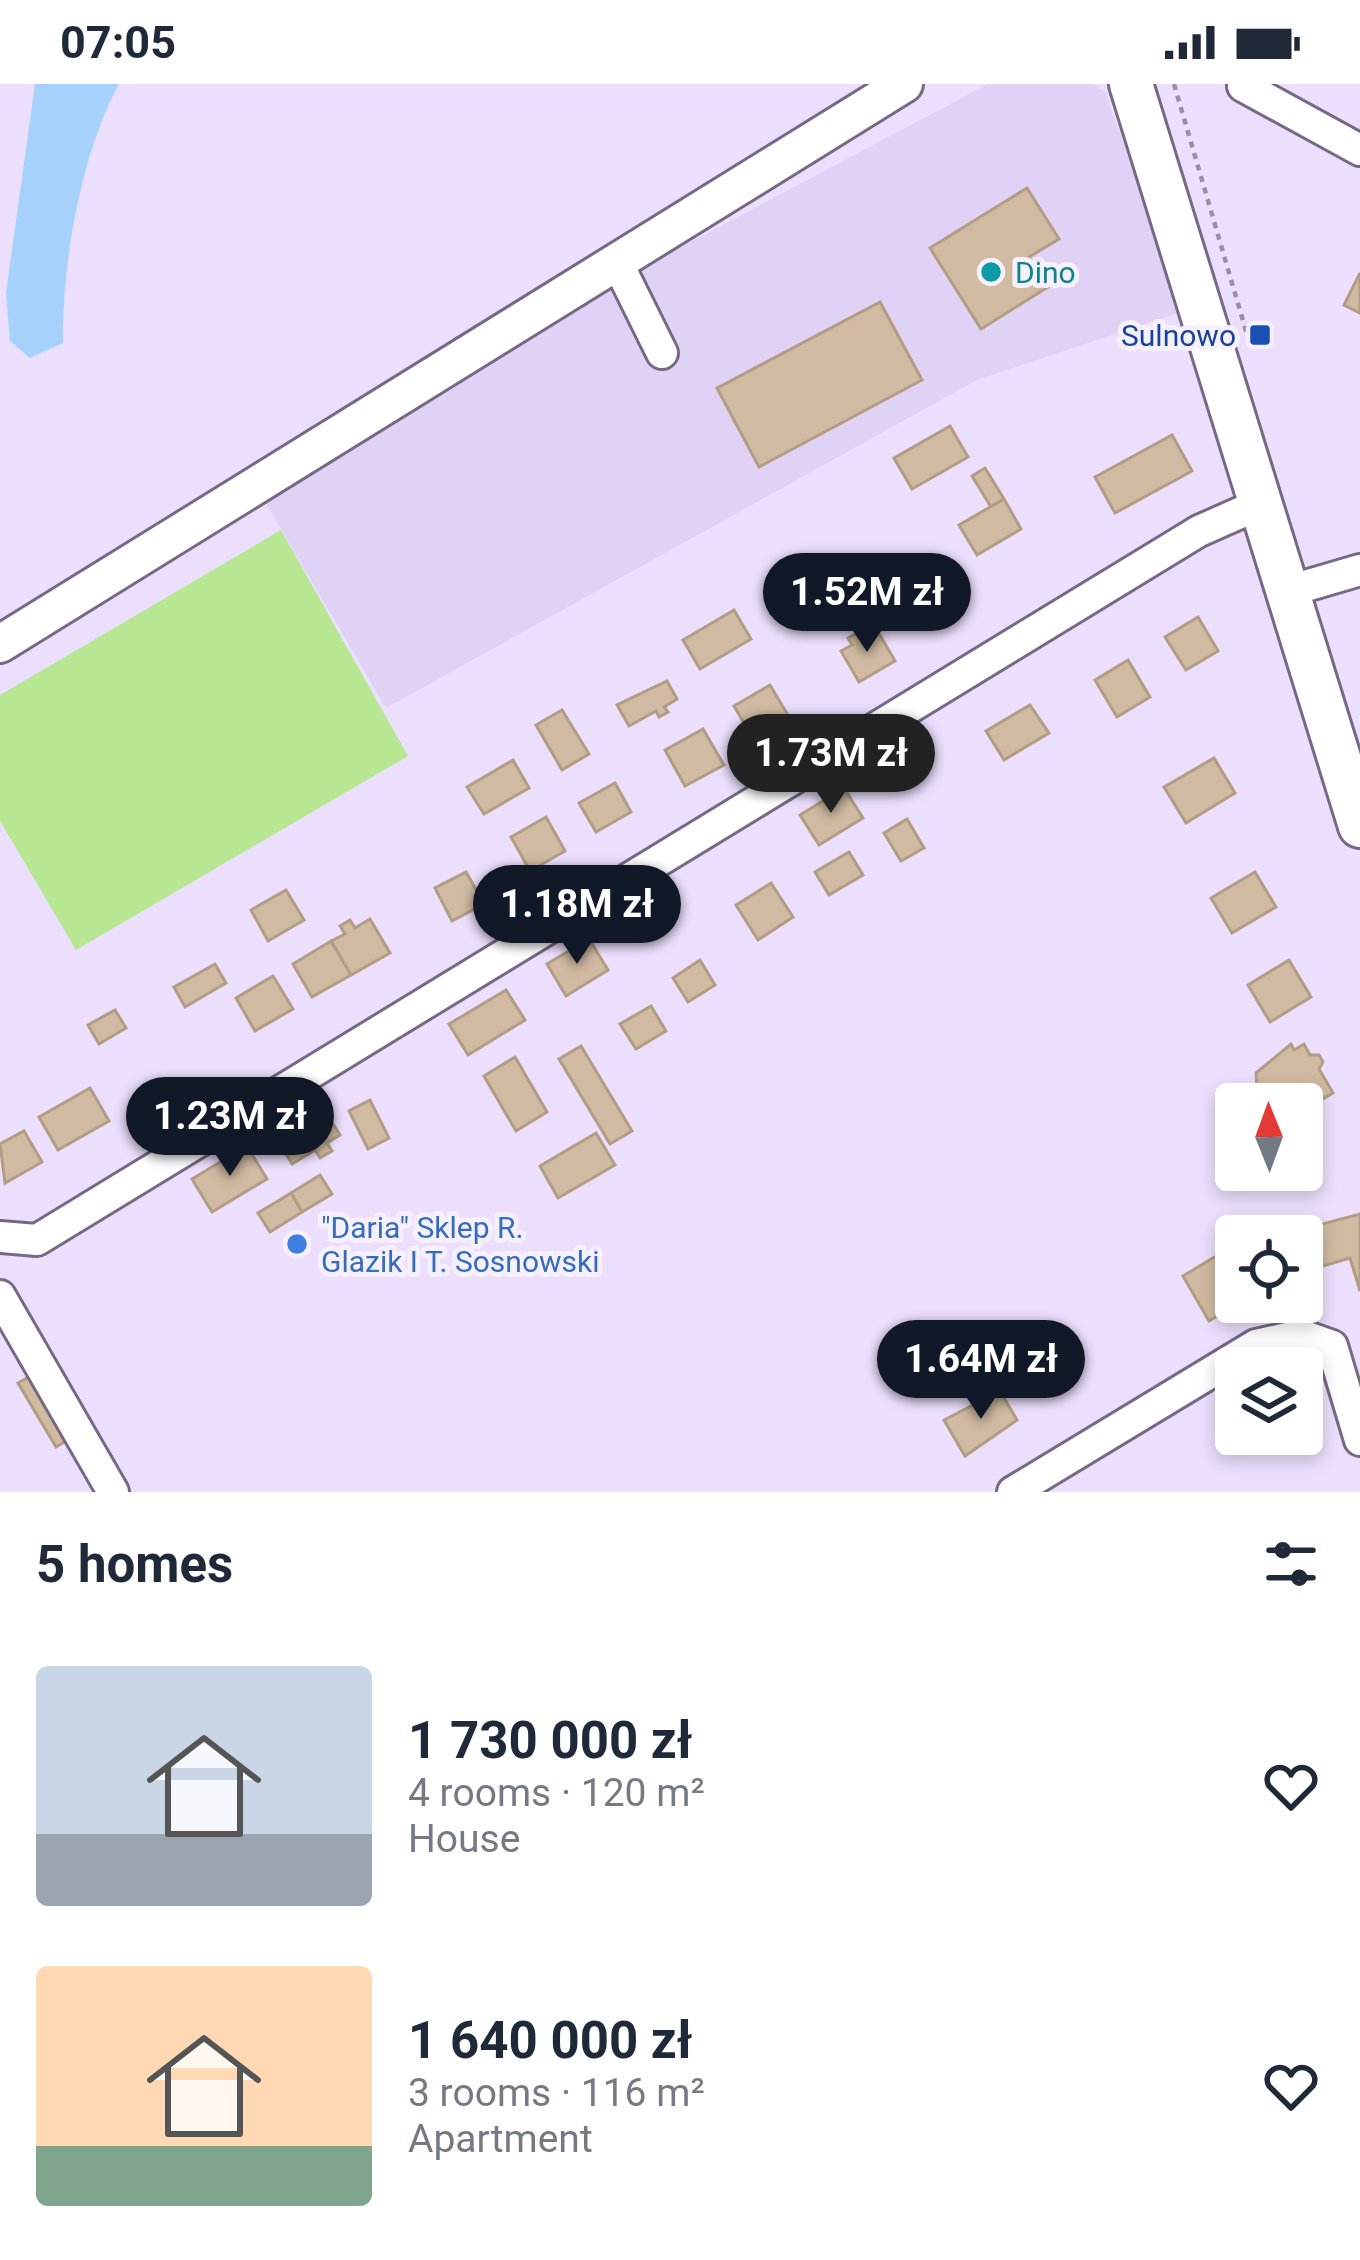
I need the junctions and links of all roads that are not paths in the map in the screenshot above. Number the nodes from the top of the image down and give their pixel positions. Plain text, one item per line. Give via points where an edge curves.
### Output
1 (904, 84) edge
2 (1131, 84) edge
3 (1243, 86) edge
4 (1360, 150) edge
5 (617, 262) junction
6 (662, 353) dead end
7 (1260, 504) junction
8 (1360, 570) edge
9 (1285, 592) junction
10 (0, 644) edge
11 (1360, 826) edge
12 (4, 1245) edge
13 (0, 1296) edge
14 (1360, 1441) edge
15 (113, 1492) edge
16 (1013, 1492) edge

1 - 5 street
2 - 7 main road
3 - 4 street
5 - 6 street
5 - 10 street
7 - 9 main road
7 - 12 street via 1199,531 37,1240
8 - 9 street
9 - 11 main road
13 - 15 street
14 - 16 street via 1333,1346 1301,1335 1256,1345

